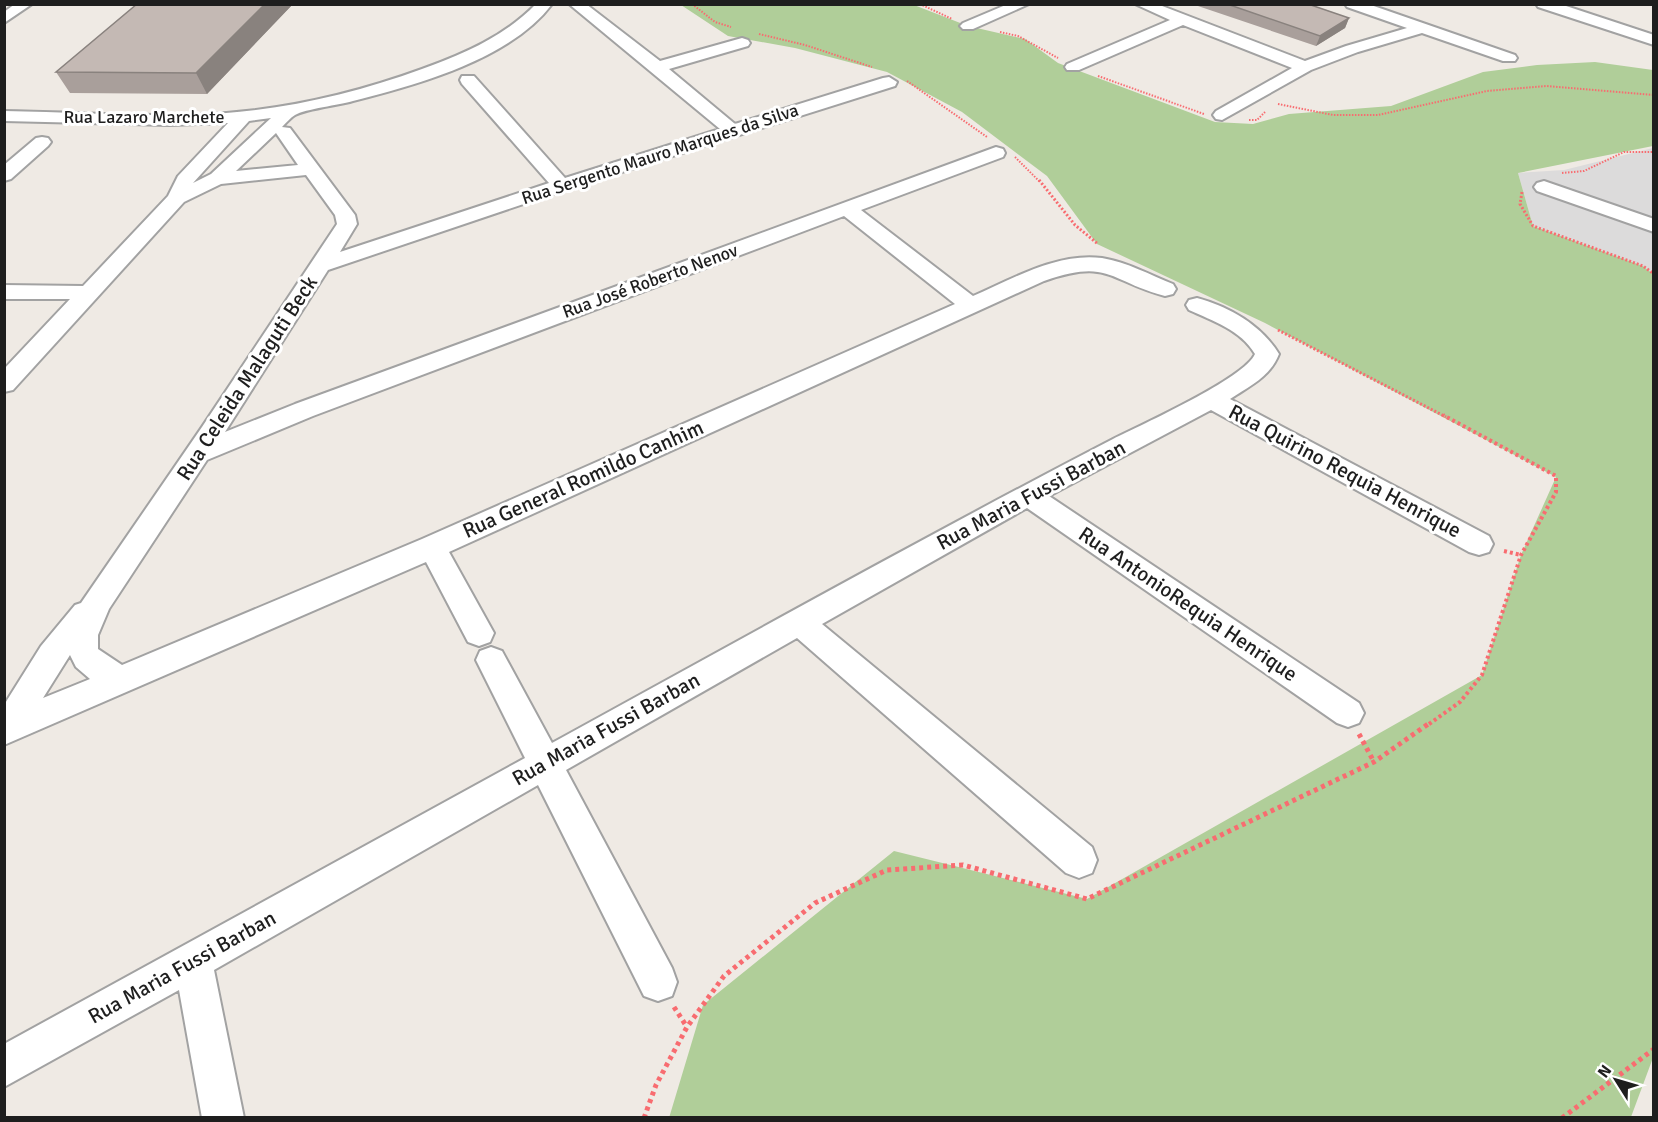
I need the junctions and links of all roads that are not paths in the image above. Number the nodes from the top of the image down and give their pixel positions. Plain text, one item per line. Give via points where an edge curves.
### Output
1 (25, 4) edge
2 (545, 4) edge
3 (576, 4) edge
4 (1022, 4) edge
5 (1142, 4) edge
6 (1352, 4) edge
7 (1543, 4) edge
8 (1588, 4) edge
9 (1575, 14) junction
10 (4, 19) edge
11 (1183, 20) junction
12 (968, 26) dead end
13 (1423, 28) junction
14 (1653, 40) edge
15 (742, 43) dead end
16 (1509, 58) dead end
17 (657, 67) junction
18 (1073, 67) dead end
19 (1305, 67) junction
20 (468, 80) dead end
21 (889, 82) dead end
22 (291, 109) junction
23 (1222, 114) dead end
24 (4, 116) edge
25 (244, 116) junction
26 (731, 130) junction
27 (284, 132) dead end
28 (42, 142) dead end
29 (996, 153) dead end
30 (311, 169) junction
31 (4, 175) edge
32 (216, 179) junction
33 (561, 185) junction
34 (1544, 187) dead end
35 (181, 189) junction
36 (846, 208) junction
37 (1653, 226) edge
38 (432, 227) junction
39 (341, 232) junction
40 (321, 265) junction
41 (1165, 289) dead end
42 (4, 291) edge
43 (87, 293) junction
44 (971, 305) junction
45 (1197, 305) dead end
46 (4, 384) edge
47 (235, 399) junction
48 (1211, 399) junction
49 (304, 410) junction
50 (199, 453) junction
51 (1028, 495) junction
52 (1479, 544) dead end
53 (432, 547) junction
54 (108, 587) junction
55 (799, 622) junction
56 (120, 680) junction
57 (1348, 713) dead end
58 (6, 730) edge
59 (544, 763) junction
60 (1079, 860) dead end
61 (193, 962) junction
62 (658, 982) dead end
63 (4, 1066) edge
64 (223, 1118) edge

1 - 10 street
2 - 22 street, Rua Lazaro Marchete via 508,36 465,58 382,88
3 - 17 street
4 - 12 street
5 - 11 street
6 - 13 street
7 - 9 street
8 - 9 street
9 - 14 street
11 - 18 street
11 - 19 street
13 - 16 street
13 - 19 street via 1352,48
15 - 17 street
17 - 26 street
19 - 23 street
20 - 33 street
21 - 26 street, Rua Sergento Mauro Marques da Silva
22 - 25 street, Rua Lazaro Marchete
22 - 32 street
24 - 25 street, Rua Lazaro Marchete via 192,120
25 - 35 street
26 - 33 street, Rua Sergento Mauro Marques da Silva
27 - 30 street
28 - 31 street
29 - 36 street, Rua José Roberto Nenov
30 - 32 street
30 - 39 street via 345,215 346,224
32 - 35 street
33 - 38 street, Rua Sergento Mauro Marques da Silva
34 - 37 street
35 - 43 street
36 - 44 street
36 - 49 street, Rua José Roberto Nenov
38 - 39 street, Rua Sergento Mauro Marques da Silva
38 - 40 street, Rua Sergento Mauro Marques da Silva
39 - 40 street, Rua Celeida Malaguti Beck
40 - 47 street, Rua Celeida Malaguti Beck
41 - 44 street, Rua General Romildo Canhim via 1102,264 1081,264
42 - 43 street
43 - 46 street
44 - 53 street, Rua General Romildo Canhim
45 - 48 street via 1248,331 1261,342 1267,354 1263,364 1249,376
47 - 49 street, Rua José Roberto Nenov via 266,408
47 - 50 street, Rua Celeida Malaguti Beck
48 - 51 street, Rua Maria Fussi Barban
48 - 52 street, Rua Quirino Requia Henrique
49 - 50 street, Rua José Roberto Nenov
50 - 54 street, Rua Celeida Malaguti Beck
51 - 55 street, Rua Maria Fussi Barban
51 - 57 street, Rua AntonioRequia Henrique
53 - 56 street, Rua General Romildo Canhim
53 - 59 street
54 - 56 street, Rua Celeida Malaguti Beck via 84,628 82,645 87,660
54 - 58 street, Rua Celeida Malaguti Beck via 52,655
55 - 59 street, Rua Maria Fussi Barban
55 - 60 street
56 - 58 street, Rua General Romildo Canhim
59 - 61 street, Rua Maria Fussi Barban
59 - 62 street
61 - 63 street, Rua Maria Fussi Barban
61 - 64 street

